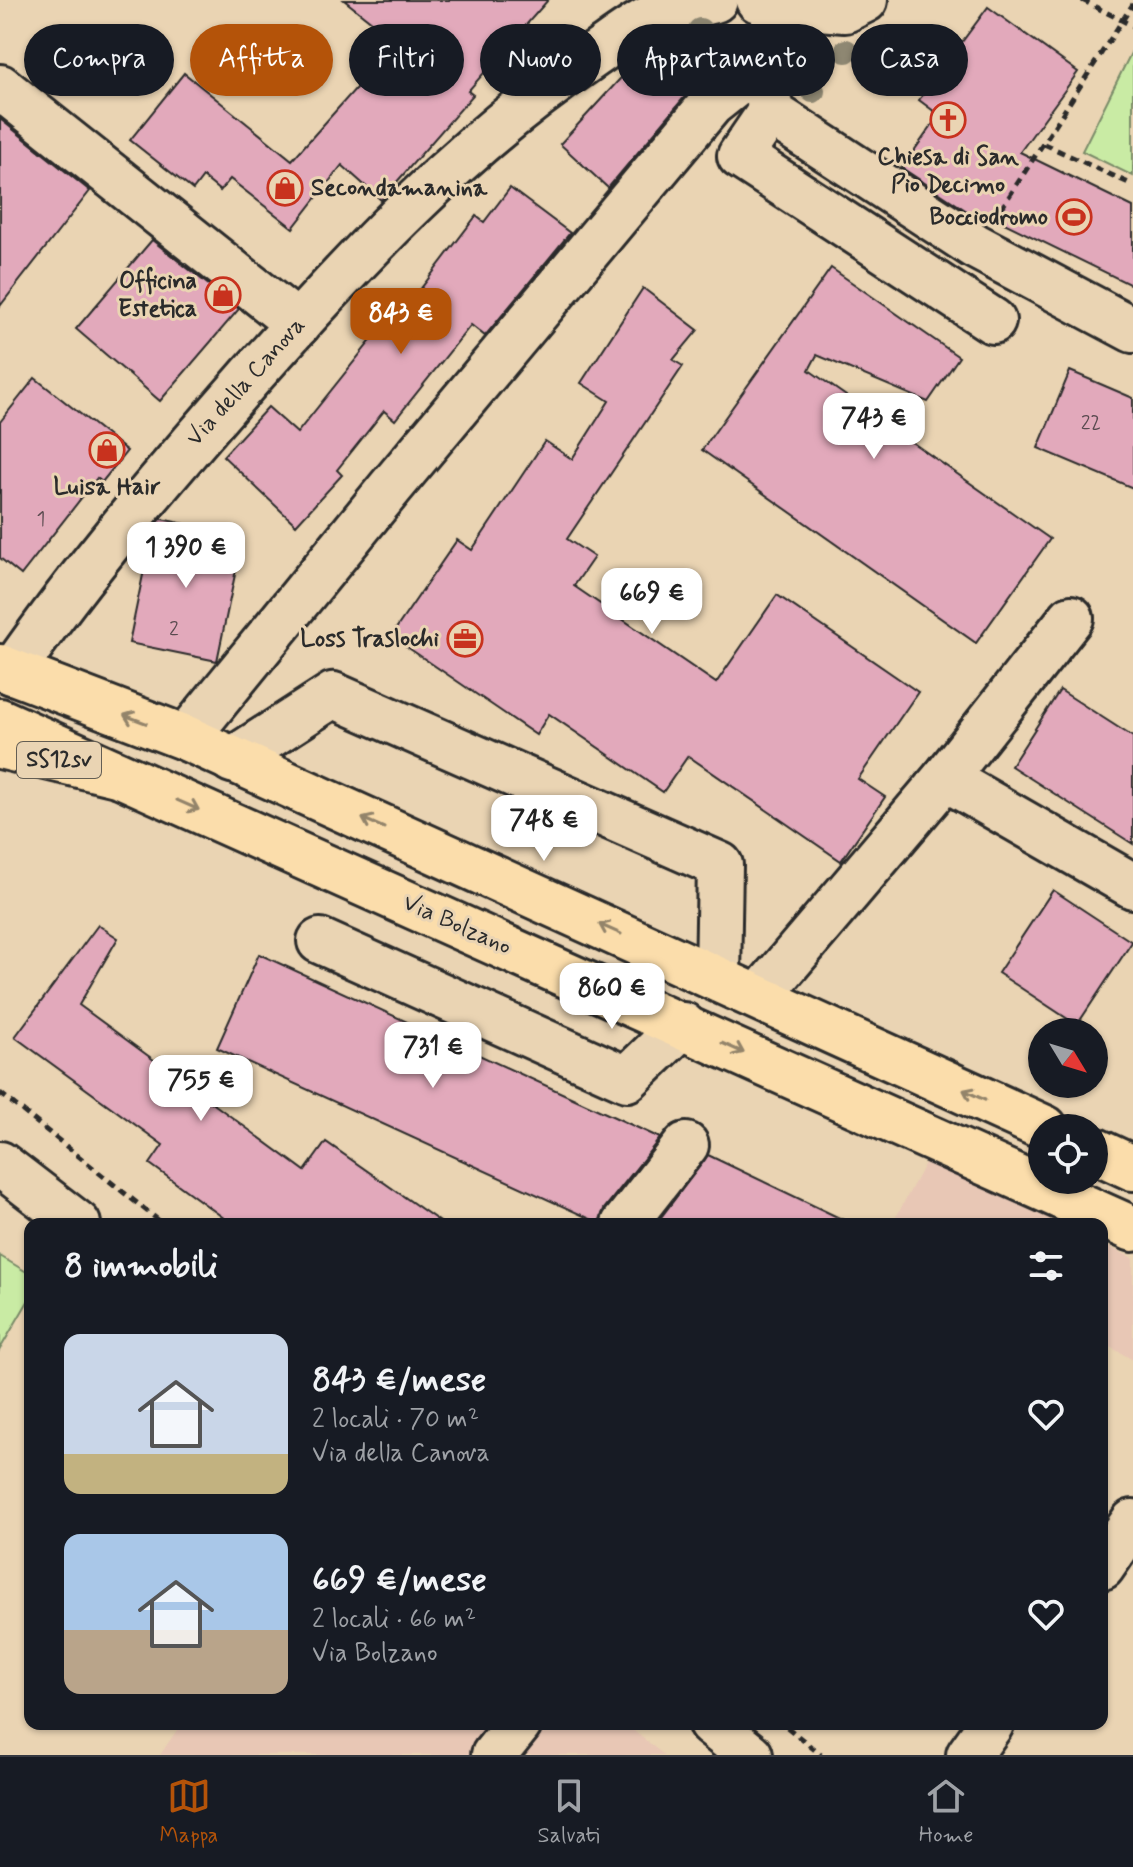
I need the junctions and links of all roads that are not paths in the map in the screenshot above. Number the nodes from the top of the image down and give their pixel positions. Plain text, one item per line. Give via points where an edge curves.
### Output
1 (715, 0) edge
2 (865, 0) edge
3 (768, 2) edge
4 (767, 24) edge
5 (0, 87) edge
6 (721, 96) edge
7 (768, 96) edge
8 (770, 112) junction
9 (993, 321) dead end
10 (298, 324) junction
11 (1133, 330) edge
12 (1071, 618) dead end
13 (6, 670) edge
14 (0, 721) edge
15 (186, 738) junction
16 (0, 746) edge
17 (232, 760) junction
18 (117, 774) junction
19 (945, 778) junction
20 (1133, 886) edge
21 (320, 941) dead end
22 (718, 978) junction
23 (759, 997) junction
24 (683, 1025) junction
25 (1028, 1120) edge
26 (686, 1145) dead end
27 (1108, 1156) edge
28 (0, 1164) edge
29 (1133, 1168) edge
30 (70, 1218) edge
31 (629, 1218) edge
32 (1133, 1229) edge
33 (1133, 1522) edge
34 (1108, 1558) edge
35 (514, 1730) edge
36 (719, 1730) edge
37 (987, 1730) edge
38 (494, 1755) edge
39 (750, 1755) edge
40 (969, 1755) edge

1 - 10 street, Via della Canova via 647,20 554,82 446,172
2 - 3 street via 845,10
3 - 4 street
5 - 10 street
6 - 15 street
7 - 8 street
8 - 9 street via 740,156
8 - 11 street via 975,246
10 - 13 street, Via della Canova via 179,458
12 - 19 street
15 -> 13 main road
14 - 18 main road, Via Bolzano
15 - 17 main road
16 - 18 main road, SS12sv
22 -> 17 main road
17 - 22 street via 333,695 720,865
18 -> 24 main road, Via Bolzano
19 - 20 street
19 - 23 street
21 - 24 street via 627,1079
22 - 23 main road
25 -> 23 main road
24 -> 32 main road, Via Bolzano
26 - 31 street
27 - 29 main road
28 - 30 street
33 - 34 street
35 - 38 street
36 - 39 street
37 - 40 street

